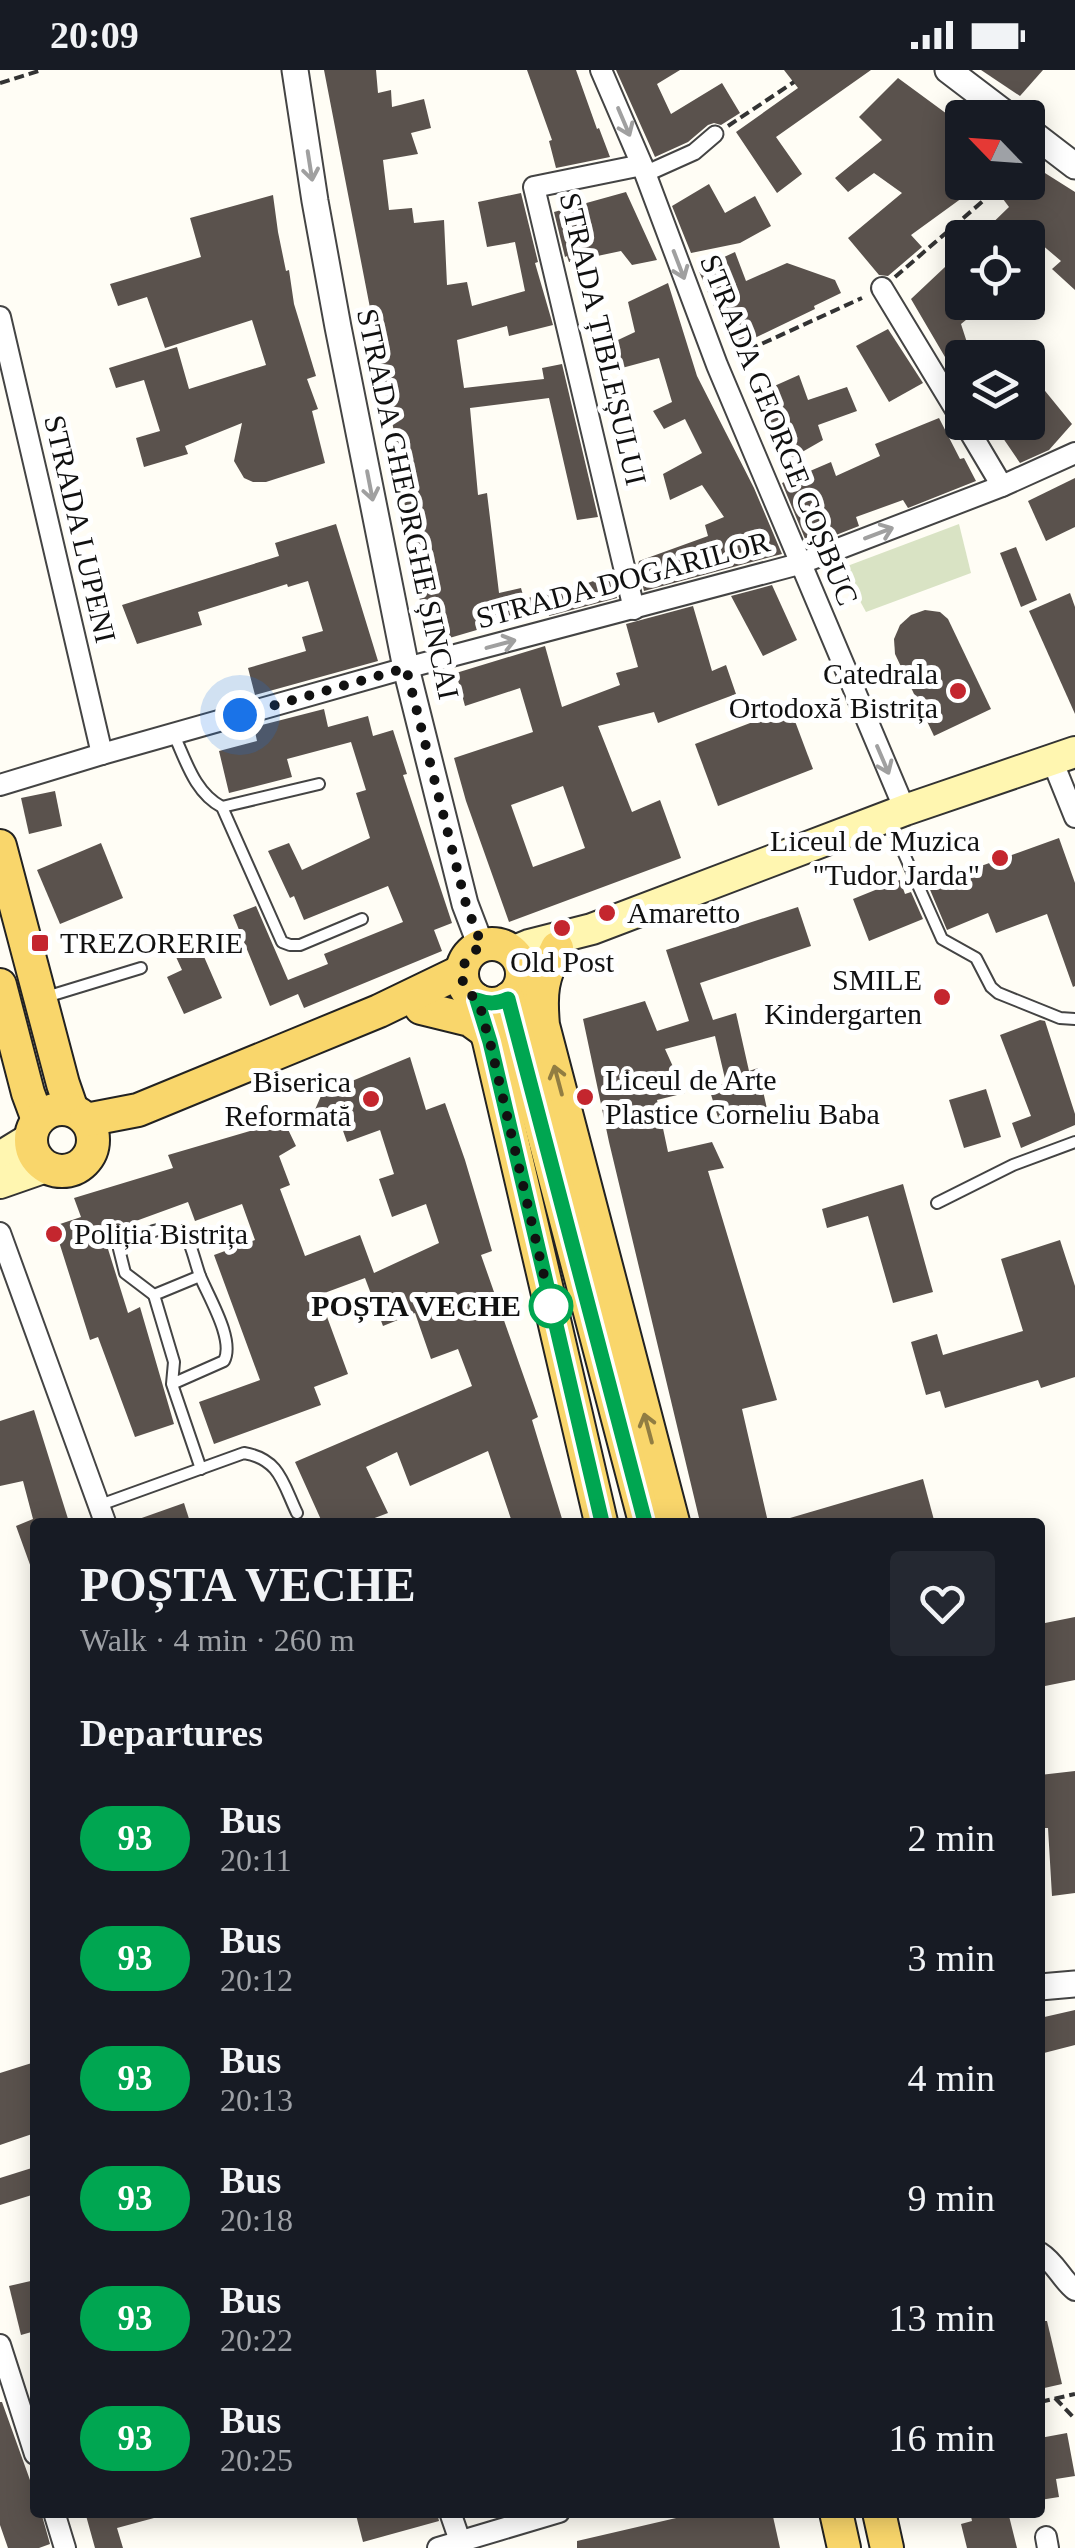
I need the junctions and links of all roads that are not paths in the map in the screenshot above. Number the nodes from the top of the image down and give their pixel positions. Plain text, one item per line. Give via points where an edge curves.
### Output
1 (295, 70) edge
2 (601, 70) edge
3 (948, 70) edge
4 (987, 100) edge
5 (715, 134) road end
6 (1045, 143) edge
7 (1075, 166) edge
8 (644, 170) junction
9 (882, 288) dead end
10 (0, 317) edge
11 (945, 392) edge
12 (974, 440) edge
13 (1075, 454) edge
14 (1002, 486) junction
15 (799, 564) junction
16 (634, 609) junction
17 (406, 668) junction
18 (173, 734) junction
19 (102, 754) junction
20 (1063, 756) edge
21 (319, 784) dead end
22 (0, 786) edge
23 (222, 808) junction
24 (896, 814) junction
25 (1075, 817) edge
26 (0, 846) edge
27 (362, 919) dead end
28 (566, 942) junction
29 (141, 968) dead end
30 (490, 983) junction
31 (0, 985) edge
32 (40, 999) junction
33 (379, 1011) junction
34 (1075, 1019) edge
35 (0, 1064) edge
36 (84, 1123) junction
37 (1075, 1142) edge
38 (21, 1153) edge
39 (937, 1203) dead end
40 (0, 1232) edge
41 (200, 1276) junction
42 (154, 1294) junction
43 (172, 1384) junction
44 (200, 1469) junction
45 (297, 1513) dead end
46 (102, 1514) edge
47 (601, 1518) edge
48 (644, 1518) edge
49 (672, 1518) edge
50 (1075, 1984) edge
51 (1045, 1987) edge
52 (1045, 2257) edge
53 (1075, 2290) edge
54 (0, 2345) edge
55 (30, 2438) edge
56 (56, 2518) edge
57 (452, 2518) edge
58 (539, 2518) edge
59 (837, 2518) edge
60 (881, 2518) edge
61 (460, 2541) junction
62 (65, 2548) edge
63 (438, 2548) edge
64 (844, 2548) edge
65 (887, 2548) edge

1 -> 17 street, STRADA GHEORGHE ȘINCAI
2 -> 8 street, STRADA GEORGE COȘBUC
3 - 4 street
5 - 8 street via 694,152
6 - 7 street
8 -> 15 street, STRADA GEORGE COȘBUC
8 - 16 street, STRADA ȚIBLEȘULUI via 534,187
9 - 11 street
10 - 19 street, STRADA LUPENI
12 - 14 street
13 - 14 street, STRADA DOGARILOR
15 -> 14 street, STRADA DOGARILOR
15 - 16 street, STRADA DOGARILOR
15 -> 24 street, STRADA GEORGE COȘBUC
17 -> 16 street, STRADA DOGARILOR
17 - 18 street, STRADA DOGARILOR
17 - 30 street, STRADA GHEORGHE ȘINCAI
18 - 19 street, STRADA DOGARILOR
18 - 23 lane via 205,796
19 - 22 street, STRADA DOGARILOR
20 - 24 main road
20 - 25 street
21 - 23 lane
23 - 27 lane via 282,942 300,946
24 - 28 main road
24 - 34 lane via 942,939 976,958 998,992
26 - 32 main road
28 - 30 main road
49 -> 28 main road via 544,1025 545,972
29 - 32 lane
30 - 33 main road
30 - 33 main road via 470,1020 421,1008
30 - 47 main road via 490,1042
30 - 48 main road
31 - 38 main road via 28,1093
32 - 36 main road via 62,1084
33 - 36 main road via 138,1110
35 - 38 main road
36 - 38 main road via 54,1110
36 - 38 main road via 92,1147 82,1164 65,1171
37 - 39 lane
40 - 46 street
41 - 42 lane
41 - 42 lane via 186,1236 174,1228 126,1241 119,1249 125,1273
41 - 43 lane via 228,1353 224,1361
42 - 43 lane via 174,1362
43 - 44 lane
44 - 45 lane via 244,1453 260,1456 274,1465
44 - 46 lane
50 - 51 street
52 - 53 street
54 - 55 street
56 - 62 street
57 - 61 street
58 - 61 street
59 - 64 main road
60 - 65 main road
61 - 63 street

